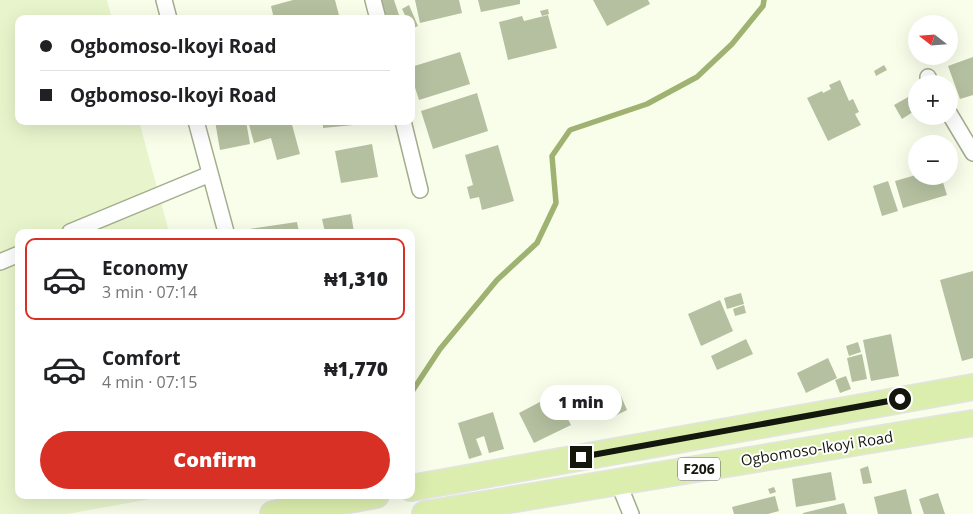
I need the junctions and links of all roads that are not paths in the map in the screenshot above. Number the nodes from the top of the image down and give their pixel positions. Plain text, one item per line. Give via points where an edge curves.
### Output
1 (165, 0) edge
2 (373, 0) edge
3 (168, 15) edge
4 (377, 15) edge
5 (197, 125) edge
6 (404, 125) edge
7 (956, 125) edge
8 (973, 153) edge
9 (210, 174) junction
10 (420, 190) dead end
11 (77, 229) edge
12 (225, 229) edge
13 (15, 256) edge
14 (0, 262) edge
15 (973, 387) edge
16 (973, 423) edge
17 (618, 482) junction
18 (415, 487) edge
19 (331, 499) edge
20 (298, 502) edge
21 (273, 514) edge
22 (425, 514) edge
23 (631, 514) edge

1 - 3 street
2 - 4 street
5 - 9 street
6 - 10 street
7 - 8 street
9 - 11 street
9 - 12 street
13 - 14 street
15 - 18 main road, F206
16 - 17 main road, Ogbomoso-Ikoyi Road / F206
17 - 22 main road, Ogbomoso-Ikoyi Road / F206
17 - 23 street
19 - 20 main road
20 - 21 main road

